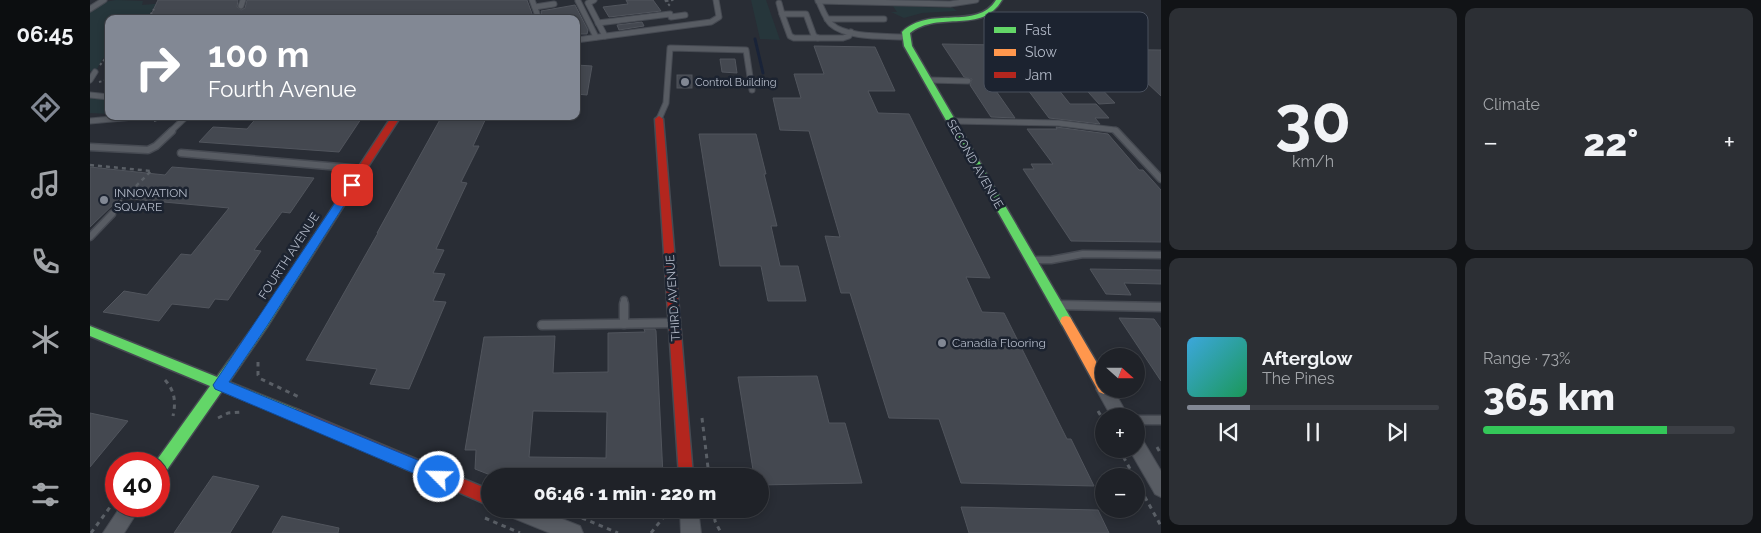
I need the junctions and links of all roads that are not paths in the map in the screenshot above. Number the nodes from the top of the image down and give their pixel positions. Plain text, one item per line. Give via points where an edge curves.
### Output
1 (104, 0) edge
2 (243, 0) edge
3 (532, 0) edge
4 (594, 0) edge
5 (716, 0) edge
6 (818, 0) edge
7 (976, 0) edge
8 (1000, 0) edge
9 (578, 1) dead end
10 (779, 3) dead end
11 (554, 4) dead end
12 (241, 6) dead end
13 (535, 7) junction
14 (90, 9) edge
15 (987, 12) edge
16 (782, 14) junction
17 (984, 14) edge
18 (538, 15) edge
19 (685, 15) dead end
20 (828, 19) junction
21 (884, 19) dead end
22 (598, 23) junction
23 (851, 32) junction
24 (605, 36) junction
25 (596, 37) junction
26 (904, 37) junction
27 (818, 38) junction
28 (580, 39) edge
29 (95, 72) dead end
30 (90, 80) edge
31 (927, 80) junction
32 (968, 81) dead end
33 (752, 90) dead end
34 (90, 95) edge
35 (105, 97) edge
36 (659, 119) joint
37 (105, 120) edge
38 (183, 120) edge
39 (394, 120) edge
40 (90, 121) edge
41 (951, 121) junction
42 (90, 147) edge
43 (181, 153) dead end
44 (363, 169) junction
45 (1161, 179) edge
46 (112, 214) dead end
47 (90, 237) edge
48 (1161, 256) edge
49 (1031, 260) junction
50 (624, 300) dead end
51 (1056, 305) junction
52 (1161, 307) edge
53 (674, 323) junction
54 (624, 324) junction
55 (542, 325) dead end
56 (90, 331) edge
57 (1095, 372) edge
58 (220, 385) junction
59 (1145, 420) edge
60 (1161, 420) edge
61 (170, 454) edge
62 (1144, 458) edge
63 (685, 468) edge
64 (1161, 488) edge
65 (481, 494) edge
66 (124, 517) edge
67 (550, 518) edge
68 (689, 518) edge
69 (574, 524) edge
70 (113, 533) edge
71 (690, 533) edge

1 - 14 lane
2 - 12 lane
3 - 13 lane
4 - 22 lane via 588,3
5 - 24 lane via 719,15 711,22
6 - 7 lane via 950,4
6 - 20 lane
8 - 15 street
9 - 25 lane
10 - 16 lane
11 - 13 lane
13 - 18 lane
16 - 27 lane via 790,36
16 - 27 lane via 806,14 814,36
17 - 26 street via 920,19 910,24
19 - 22 lane
20 - 21 lane
20 - 23 lane via 836,28
22 - 24 lane
23 - 26 lane
23 - 27 lane via 843,38
24 - 25 lane
25 - 28 lane
26 - 31 street, SECOND AVENUE
29 - 30 lane
31 - 32 lane
31 - 41 street, SECOND AVENUE
33 - 36 lane via 746,50 670,48 666,103
34 - 35 lane
36 - 53 street, THIRD AVENUE
37 - 40 lane
38 - 42 lane via 148,150
39 - 44 street, FOURTH AVENUE
41 - 45 lane via 1058,122 1115,130
41 - 49 street, SECOND AVENUE
43 - 44 lane
44 - 58 street, FOURTH AVENUE
46 - 47 lane
48 - 49 lane via 1082,254
49 - 51 street, SECOND AVENUE
50 - 54 lane
51 - 52 lane
51 - 57 street, SECOND AVENUE
53 - 54 lane
53 - 63 street, THIRD AVENUE
54 - 55 lane
56 - 58 street
58 - 61 street, FOURTH AVENUE
58 - 65 street
59 - 60 lane
62 - 64 street
66 - 70 street
67 - 69 street
68 - 71 street

